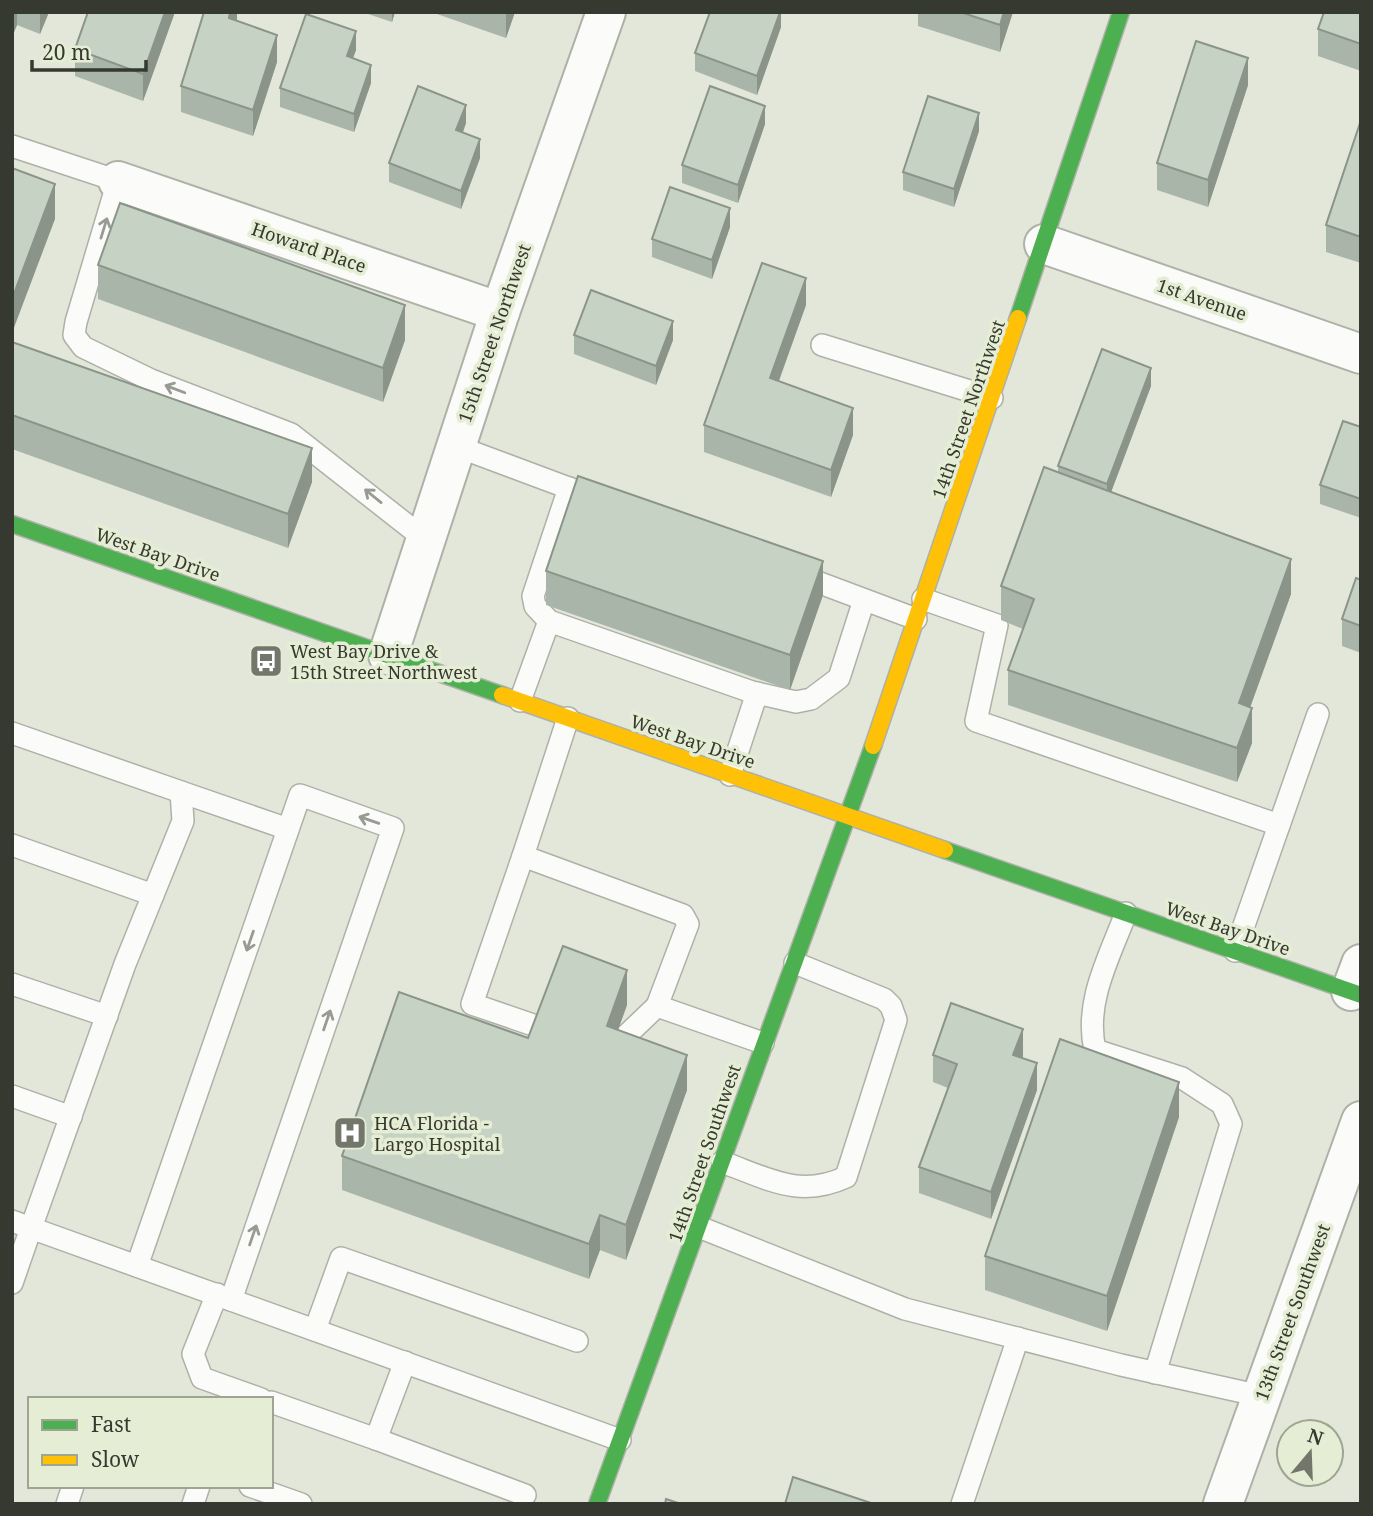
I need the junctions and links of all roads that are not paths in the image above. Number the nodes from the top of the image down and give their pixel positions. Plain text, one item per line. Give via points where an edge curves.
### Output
1 (606, 12) edge
2 (1121, 12) edge
3 (12, 146) edge
4 (118, 181) junction
5 (1044, 244) junction
6 (500, 312) junction
7 (822, 345) dead end
8 (1361, 354) edge
9 (992, 398) junction
10 (456, 446) junction
11 (569, 488) junction
12 (607, 503) edge
13 (12, 524) edge
14 (426, 540) junction
15 (774, 566) edge
16 (864, 600) junction
17 (920, 609) junction
18 (549, 621) junction
19 (388, 655) junction
20 (757, 693) junction
21 (520, 701) junction
22 (1318, 714) dead end
23 (568, 718) junction
24 (12, 733) edge
25 (730, 775) junction
26 (181, 792) junction
27 (849, 817) junction
28 (1279, 825) junction
29 (288, 829) junction
30 (12, 845) edge
31 (523, 856) junction
32 (153, 895) junction
33 (1126, 913) junction
34 (1235, 951) junction
35 (795, 963) junction
36 (1358, 983) edge
37 (12, 984) edge
38 (657, 1006) junction
39 (107, 1016) junction
40 (545, 1029) edge
41 (763, 1043) junction
42 (611, 1050) edge
43 (12, 1096) edge
44 (71, 1117) junction
45 (1361, 1121) edge
46 (722, 1162) junction
47 (22, 1225) edge
48 (699, 1227) junction
49 (137, 1266) junction
50 (12, 1283) edge
51 (224, 1297) junction
52 (315, 1330) junction
53 (1018, 1338) junction
54 (577, 1341) dead end
55 (405, 1362) junction
56 (1155, 1373) junction
57 (1261, 1396) junction
58 (255, 1397) edge
59 (273, 1403) edge
60 (376, 1439) junction
61 (620, 1440) junction
62 (256, 1488) edge
63 (525, 1495) dead end
64 (301, 1504) edge
65 (597, 1504) edge
66 (962, 1504) edge
67 (1223, 1504) edge

1 - 6 street, 15th Street Northwest
2 - 5 street, 14th Street Northwest
3 - 4 lane
4 - 6 street, Howard Place
14 -> 4 lane via 291,434 151,380 83,347 74,335 76,322
5 - 8 street, 1st Avenue
5 - 9 street, 14th Street Northwest
6 - 10 street, 15th Street Northwest
7 - 9 lane
9 - 17 street, 14th Street Northwest
10 - 11 lane
10 - 14 street, 15th Street Northwest
11 - 12 lane
11 - 18 lane via 533,596 535,606
13 - 19 street, West Bay Drive
14 - 19 street, 15th Street Northwest
15 - 16 lane
16 - 17 lane
16 - 20 lane via 839,678 827,691 796,702
17 - 27 street, 14th Street Northwest
17 - 28 lane via 997,625 976,721
18 - 20 lane
18 - 21 lane
19 - 21 street, West Bay Drive
20 - 25 lane
21 - 23 street, West Bay Drive
22 - 28 lane
23 - 25 street, West Bay Drive
23 - 31 lane
24 - 26 lane
25 - 27 street, West Bay Drive
26 - 29 lane
26 - 32 lane via 183,821
27 - 33 street, West Bay Drive
27 - 35 street, 14th Street Southwest
28 - 34 lane
29 -> 49 lane
51 -> 29 lane via 393,828 300,795
30 - 32 lane
31 - 38 lane via 683,915 688,924
31 - 40 lane via 472,1004
32 - 39 lane
33 - 34 street, West Bay Drive
33 - 56 lane via 1093,1003 1090,1028 1095,1050 1182,1078 1222,1104 1231,1124
34 - 36 street, West Bay Drive
35 - 41 street, 14th Street Southwest
35 - 46 lane via 884,999 896,1020 846,1177 825,1186 790,1187
37 - 39 lane
38 - 41 lane
38 - 42 lane
39 - 44 lane
41 - 46 street, 14th Street Southwest
43 - 44 lane
44 - 47 lane
45 - 57 street, 13th Street Southwest
46 - 48 street, 14th Street Southwest
47 - 49 lane
47 - 50 lane
48 - 53 lane via 905,1309
48 - 61 street, 14th Street Southwest
49 - 51 lane
51 - 52 lane
51 - 58 lane via 193,1354 202,1378
52 - 54 lane via 341,1258
52 - 55 lane
53 - 56 lane
53 - 66 lane
55 - 60 lane
55 - 61 lane
56 - 57 lane
57 - 67 street, 13th Street Southwest
59 - 60 lane
60 - 63 lane
61 - 65 street, 14th Street Southwest
62 - 64 lane

